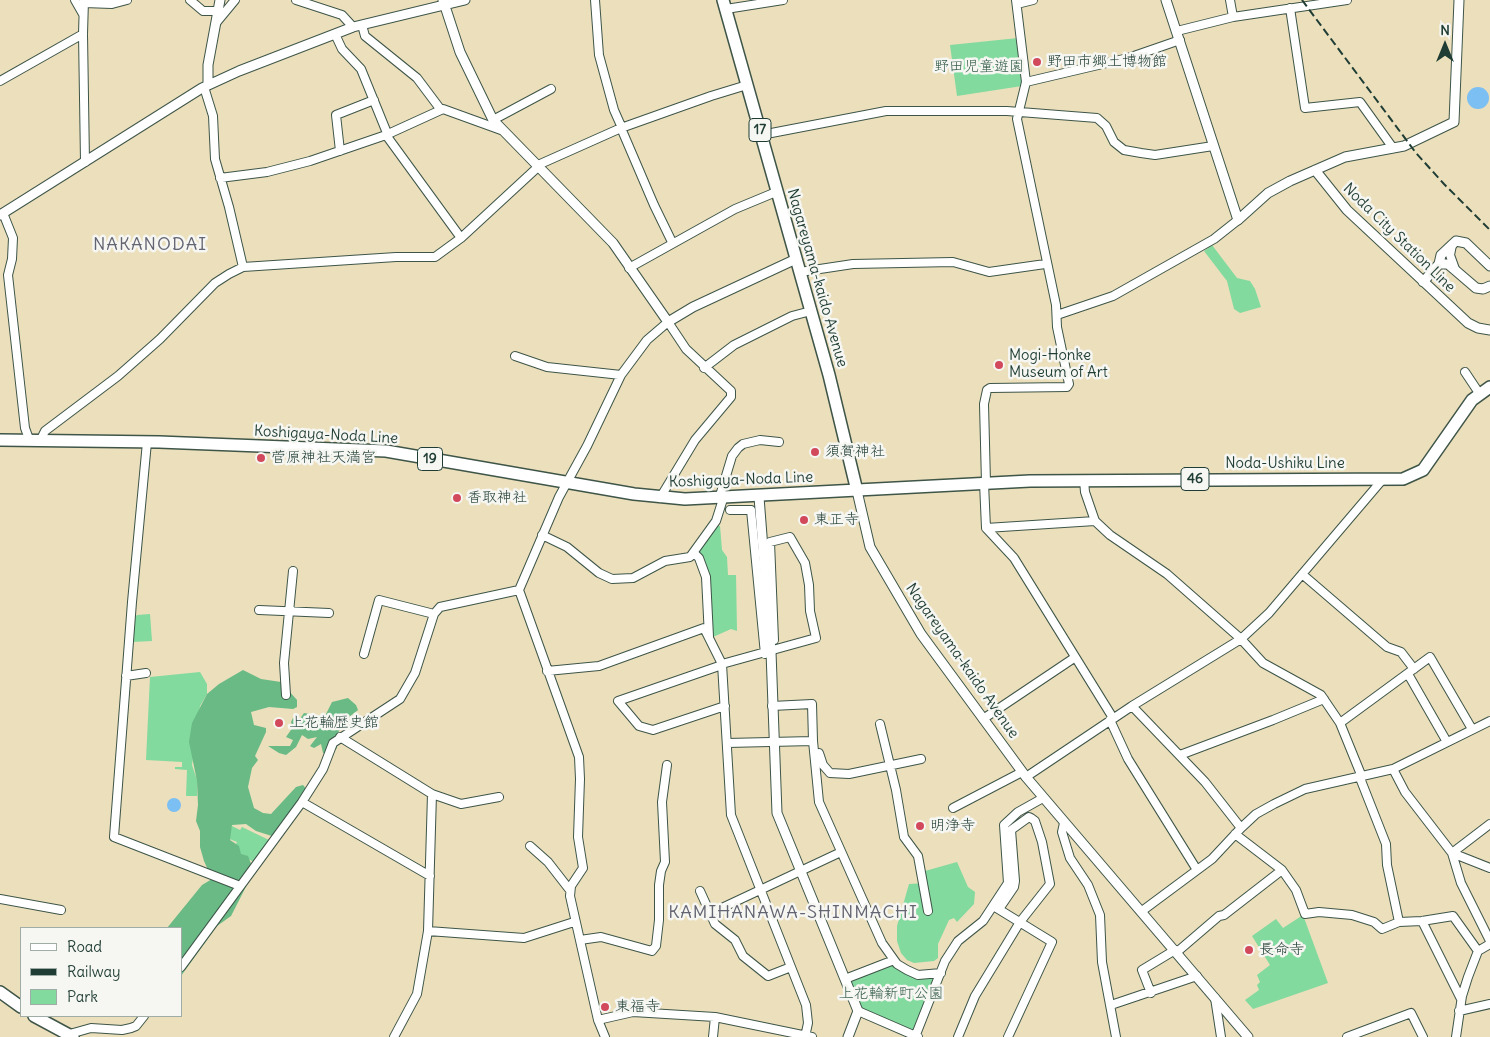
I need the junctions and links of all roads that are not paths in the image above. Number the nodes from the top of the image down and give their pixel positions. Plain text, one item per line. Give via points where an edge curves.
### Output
1 (75, 0) edge
2 (127, 0) edge
3 (190, 0) edge
4 (220, 0) edge
5 (234, 0) edge
6 (297, 0) edge
7 (465, 0) edge
8 (595, 0) edge
9 (783, 0) edge
10 (1033, 0) edge
11 (1166, 0) edge
12 (1230, 0) edge
13 (1347, 0) edge
14 (1458, 0) edge
15 (84, 2) edge
16 (443, 2) edge
17 (1016, 2) edge
18 (315, 3) edge
19 (724, 5) edge
20 (1290, 8) junction
21 (218, 11) junction
22 (83, 14) junction
23 (1233, 16) junction
24 (216, 23) junction
25 (358, 26) junction
26 (83, 34) junction
27 (335, 34) junction
28 (1178, 35) junction
29 (0, 82) edge
30 (1026, 82) junction
31 (206, 86) junction
32 (747, 86) junction
33 (551, 89) dead end
34 (374, 100) junction
35 (441, 110) junction
36 (1019, 113) junction
37 (493, 120) junction
38 (621, 128) junction
39 (501, 130) junction
40 (387, 134) junction
41 (761, 135) junction
42 (1213, 146) junction
43 (1393, 148) junction
44 (340, 151) junction
45 (86, 162) junction
46 (539, 165) junction
47 (1315, 170) junction
48 (220, 178) junction
49 (776, 192) junction
50 (1, 214) edge
51 (1238, 220) junction
52 (461, 238) junction
53 (672, 242) junction
54 (1452, 243) junction
55 (796, 259) junction
56 (1045, 264) junction
57 (1438, 264) junction
58 (1490, 266) edge
59 (243, 267) junction
60 (629, 268) junction
61 (1455, 269) junction
62 (800, 272) junction
63 (1423, 282) junction
64 (1490, 286) edge
65 (811, 311) junction
66 (1057, 315) junction
67 (668, 322) junction
68 (1490, 330) edge
69 (515, 356) dead end
70 (704, 368) junction
71 (1465, 372) dead end
72 (621, 375) junction
73 (1490, 386) edge
74 (1479, 393) junction
75 (35, 439) junction
76 (0, 440) edge
77 (147, 442) junction
78 (778, 442) dead end
79 (1382, 479) junction
80 (1084, 480) junction
81 (567, 482) junction
82 (985, 483) junction
83 (857, 491) junction
84 (759, 496) junction
85 (660, 498) junction
86 (721, 499) junction
87 (730, 510) dead end
88 (1095, 521) junction
89 (986, 528) junction
90 (542, 536) junction
91 (694, 553) junction
92 (293, 571) dead end
93 (1302, 574) junction
94 (518, 590) junction
95 (258, 610) dead end
96 (290, 611) junction
97 (329, 613) dead end
98 (434, 614) junction
99 (709, 638) junction
100 (1241, 639) junction
101 (770, 652) junction
102 (364, 654) dead end
103 (1074, 658) junction
104 (722, 665) junction
105 (547, 671) junction
106 (1411, 671) junction
107 (146, 673) dead end
108 (126, 676) junction
109 (286, 695) dead end
110 (1324, 699) junction
111 (725, 706) junction
112 (772, 706) junction
113 (1132, 706) junction
114 (983, 719) junction
115 (1112, 719) junction
116 (1490, 721) edge
117 (1340, 723) junction
118 (880, 724) dead end
119 (1472, 730) junction
120 (340, 737) junction
121 (774, 742) junction
122 (1447, 742) junction
123 (727, 743) junction
124 (813, 743) junction
125 (1180, 755) junction
126 (921, 759) dead end
127 (667, 765) dead end
128 (890, 766) junction
129 (1393, 769) junction
130 (1024, 775) junction
131 (1361, 778) junction
132 (432, 794) junction
133 (499, 797) dead end
134 (1043, 798) junction
135 (302, 802) junction
136 (952, 808) dead end
137 (1064, 823) junction
138 (1490, 824) edge
139 (1241, 828) junction
140 (1234, 834) junction
141 (530, 846) dead end
142 (841, 852) junction
143 (1452, 853) junction
144 (1490, 868) edge
145 (1197, 870) junction
146 (1282, 870) junction
147 (800, 871) junction
148 (430, 876) junction
149 (240, 886) junction
150 (570, 889) junction
151 (760, 889) junction
152 (700, 892) dead end
153 (0, 899) edge
154 (996, 907) junction
155 (61, 910) dead end
156 (928, 911) dead end
157 (1142, 912) junction
158 (711, 913) junction
159 (1422, 921) junction
160 (574, 922) junction
161 (1020, 922) junction
162 (1400, 922) junction
163 (428, 931) junction
164 (580, 940) junction
165 (1490, 942) edge
166 (1176, 951) junction
167 (1478, 951) junction
168 (894, 960) junction
169 (182, 967) edge
170 (791, 967) junction
171 (941, 973) junction
172 (1197, 976) junction
173 (845, 979) junction
174 (0, 992) edge
175 (1151, 993) junction
176 (1215, 998) junction
177 (1461, 999) junction
178 (1490, 1004) edge
179 (1111, 1005) junction
180 (20, 1007) edge
181 (858, 1011) junction
182 (1459, 1011) junction
183 (36, 1017) edge
184 (143, 1017) edge
185 (715, 1017) junction
186 (598, 1020) junction
187 (67, 1036) edge
188 (807, 1036) edge
189 (394, 1037) edge
190 (605, 1037) edge
191 (713, 1037) edge
192 (848, 1037) edge
193 (916, 1037) edge
194 (958, 1037) edge
195 (1008, 1037) edge
196 (1116, 1037) edge
197 (1222, 1037) edge
198 (1248, 1037) edge
199 (1347, 1037) edge
200 (1423, 1037) edge
201 (1455, 1037) edge

1 - 22 street
2 - 15 street via 112,4
3 - 21 street via 203,10
4 - 21 street
5 - 24 street
6 - 18 street
7 - 16 street
8 - 38 street via 599,56
9 - 19 street
10 - 17 street
11 - 28 street
12 - 23 street
13 - 20 street
14 - 43 street via 1454,122
15 - 22 street
16 - 25 street
16 - 37 street via 460,52
17 - 30 street
18 - 25 street
19 - 32 main road, Nagareyama-kaido Avenue / 17
20 - 23 street
20 - 43 street via 1305,108 1360,102
21 - 24 street
22 - 26 street
23 - 28 street
24 - 31 street
25 - 27 street
25 - 35 street via 365,36 417,78
26 - 29 street
26 - 45 street
27 - 31 street
27 - 34 street via 342,50 361,69
28 - 30 street via 1121,60
28 - 42 street
30 - 36 street
31 - 45 street
31 - 48 street
32 - 38 street
32 - 41 main road, Nagareyama-kaido Avenue / 17
33 - 37 street
34 - 40 street
34 - 44 street via 336,115
35 - 39 street
35 - 40 street
36 - 41 street via 886,111
36 - 42 street via 1097,118 1124,150 1141,153 1155,155
36 - 56 street via 1019,134
37 - 39 street
38 - 46 street
38 - 53 street
39 - 46 street
40 - 44 street
40 - 52 street
41 - 49 main road, Nagareyama-kaido Avenue / 17
42 - 51 street
43 - 47 street via 1345,157
44 - 48 street via 285,168
45 - 50 street
46 - 52 street
46 - 60 street via 613,243
47 - 51 street via 1268,194
47 - 63 street, Noda City Station Line via 1347,210
48 - 59 street
49 - 53 street via 735,208
49 - 55 main road, Nagareyama-kaido Avenue / 17
50 - 75 street via 14,245 8,275 25,428
51 - 66 street via 1214,239 1113,296
52 - 59 street via 434,259 396,257
53 - 60 street
54 - 57 street
54 - 58 street via 1466,243
54 - 61 street via 1450,255
55 - 62 main road, Nagareyama-kaido Avenue / 17
55 - 67 street
56 - 62 street via 989,272 953,262 853,264
56 - 66 street
57 - 61 street via 1448,264
57 - 63 street
59 - 75 street via 215,283 118,376
60 - 67 street
61 - 64 street via 1476,288 1482,290
62 - 65 main road, Nagareyama-kaido Avenue / 17
63 - 68 street, Noda City Station Line via 1468,323
65 - 70 street via 792,316 734,345
65 - 83 main road, Nagareyama-kaido Avenue / 17
66 - 82 street via 1069,384 1067,387 987,390 984,404
67 - 70 street
67 - 72 street via 647,340
69 - 72 street via 547,367
70 - 85 street via 731,392 731,397 695,440
71 - 74 street
72 - 81 street
73 - 74 main road, Noda-Ushiku Line / 46
74 - 79 main road, Noda-Ushiku Line / 46 via 1422,470 1403,479
75 - 76 main road, Koshigaya-Noda Line / 19
75 - 77 main road, Koshigaya-Noda Line / 19
77 - 81 main road, Koshigaya-Noda Line / 19 via 386,451
77 - 108 street
78 - 86 street via 760,440 738,448 732,456
79 - 80 main road, Noda-Ushiku Line / 46
79 - 93 street
80 - 82 main road, Noda-Ushiku Line / 46
80 - 88 street
81 - 85 main road, Koshigaya-Noda Line / 19
81 - 90 street
82 - 83 main road, Noda-Ushiku Line / 46
82 - 89 street
83 - 84 main road, Koshigaya-Noda Line / 19
83 - 114 street, Nagareyama-kaido Avenue via 866,535 878,564 921,634
84 - 86 main road, Koshigaya-Noda Line / 19
84 - 101 street
85 - 86 main road, Koshigaya-Noda Line / 19
86 - 91 street via 716,521
87 - 101 street via 751,510
88 - 89 street
88 - 100 street via 1167,574
89 - 103 street via 1014,558
90 - 91 street via 567,547 599,573 612,579 641,575 663,562 685,559
90 - 94 street
91 - 99 street via 706,577
92 - 96 street
93 - 100 street
93 - 106 street via 1387,647 1401,652
94 - 98 street via 440,607
94 - 105 street
95 - 96 street
96 - 97 street
96 - 109 street via 284,662
98 - 102 street via 379,600
98 - 120 street via 415,673 400,699
99 - 104 street
99 - 105 street via 704,628 599,666
100 - 110 street via 1269,668 1294,679
100 - 113 street
101 - 101 street via 816,638 805,563 790,537 770,542
101 - 104 street
101 - 112 street
103 - 114 street
103 - 115 street
104 - 111 street
104 - 111 street via 618,701 639,726 653,730
105 - 150 street via 580,766 578,837 583,868
106 - 117 street
106 - 119 street via 1430,657
106 - 122 street
107 - 108 street
108 - 149 street via 114,837
110 - 117 street
110 - 125 street
111 - 123 street
112 - 121 street
112 - 124 street via 812,704
113 - 115 street
113 - 125 street
114 - 130 street, Nagareyama-kaido Avenue
115 - 130 street
115 - 145 street via 1128,759
116 - 119 street
117 - 131 street
118 - 128 street
119 - 122 street
120 - 132 street
120 - 135 street
121 - 123 street
121 - 124 street
121 - 147 street via 777,813
122 - 129 street
123 - 151 street via 731,815
124 - 128 street via 830,773 849,774
124 - 142 street via 819,802
125 - 139 street
126 - 128 street
127 - 164 street via 662,802 665,862 659,886 656,946 652,951 602,937
128 - 156 street via 904,837 918,856 924,878
129 - 131 street
129 - 143 street via 1405,792
130 - 134 street, Nagareyama-kaido Avenue
130 - 136 street
131 - 139 street via 1305,789 1256,814
131 - 162 street via 1386,844 1387,865
132 - 133 street via 463,804
132 - 148 street
134 - 137 street, Nagareyama-kaido Avenue
134 - 154 street via 1018,812 1004,825 1009,879
135 - 148 street
135 - 149 street
137 - 157 street, Nagareyama-kaido Avenue
137 - 179 street via 1062,832 1070,858 1088,885 1100,915 1102,962
138 - 143 street
139 - 140 street
140 - 145 street via 1212,859
140 - 146 street
141 - 150 street
142 - 147 street
142 - 168 street via 882,943
143 - 144 street
143 - 165 street via 1461,883
145 - 157 street
146 - 162 street via 1296,890 1305,914 1352,915 1374,922 1382,929
146 - 166 street
147 - 151 street
147 - 173 street
148 - 163 street
149 - 169 street
150 - 160 street
151 - 158 street
151 - 170 street
152 - 158 street
153 - 155 street
154 - 161 street
154 - 161 street via 1014,887 1011,830 1029,817 1035,821 1042,842 1050,884
154 - 171 street via 958,941
157 - 166 street, Nagareyama-kaido Avenue
158 - 170 street via 715,924 735,940 743,956 768,976
159 - 162 street
159 - 167 street via 1454,916
159 - 177 street
160 - 163 street via 524,938
160 - 164 street
161 - 194 street via 975,996
161 - 195 street via 1052,942
163 - 189 street via 417,994
164 - 186 street
165 - 167 street
166 - 172 street, Nagareyama-kaido Avenue
166 - 175 street via 1142,970
167 - 177 street
168 - 171 street via 918,975
168 - 173 street
170 - 188 street via 806,1005
171 - 193 street
172 - 175 street
172 - 176 street, Nagareyama-kaido Avenue
173 - 181 street
174 - 180 main road
175 - 179 street
176 - 197 street
176 - 198 street, Nagareyama-kaido Avenue
177 - 182 street
178 - 182 street
179 - 196 street
181 - 192 street
181 - 193 street
182 - 201 street
183 - 187 main road
184 - 187 street via 131,1028 91,1028
185 - 186 street via 633,1012
185 - 188 street
185 - 191 street
186 - 190 street
199 - 200 street via 1411,1013

